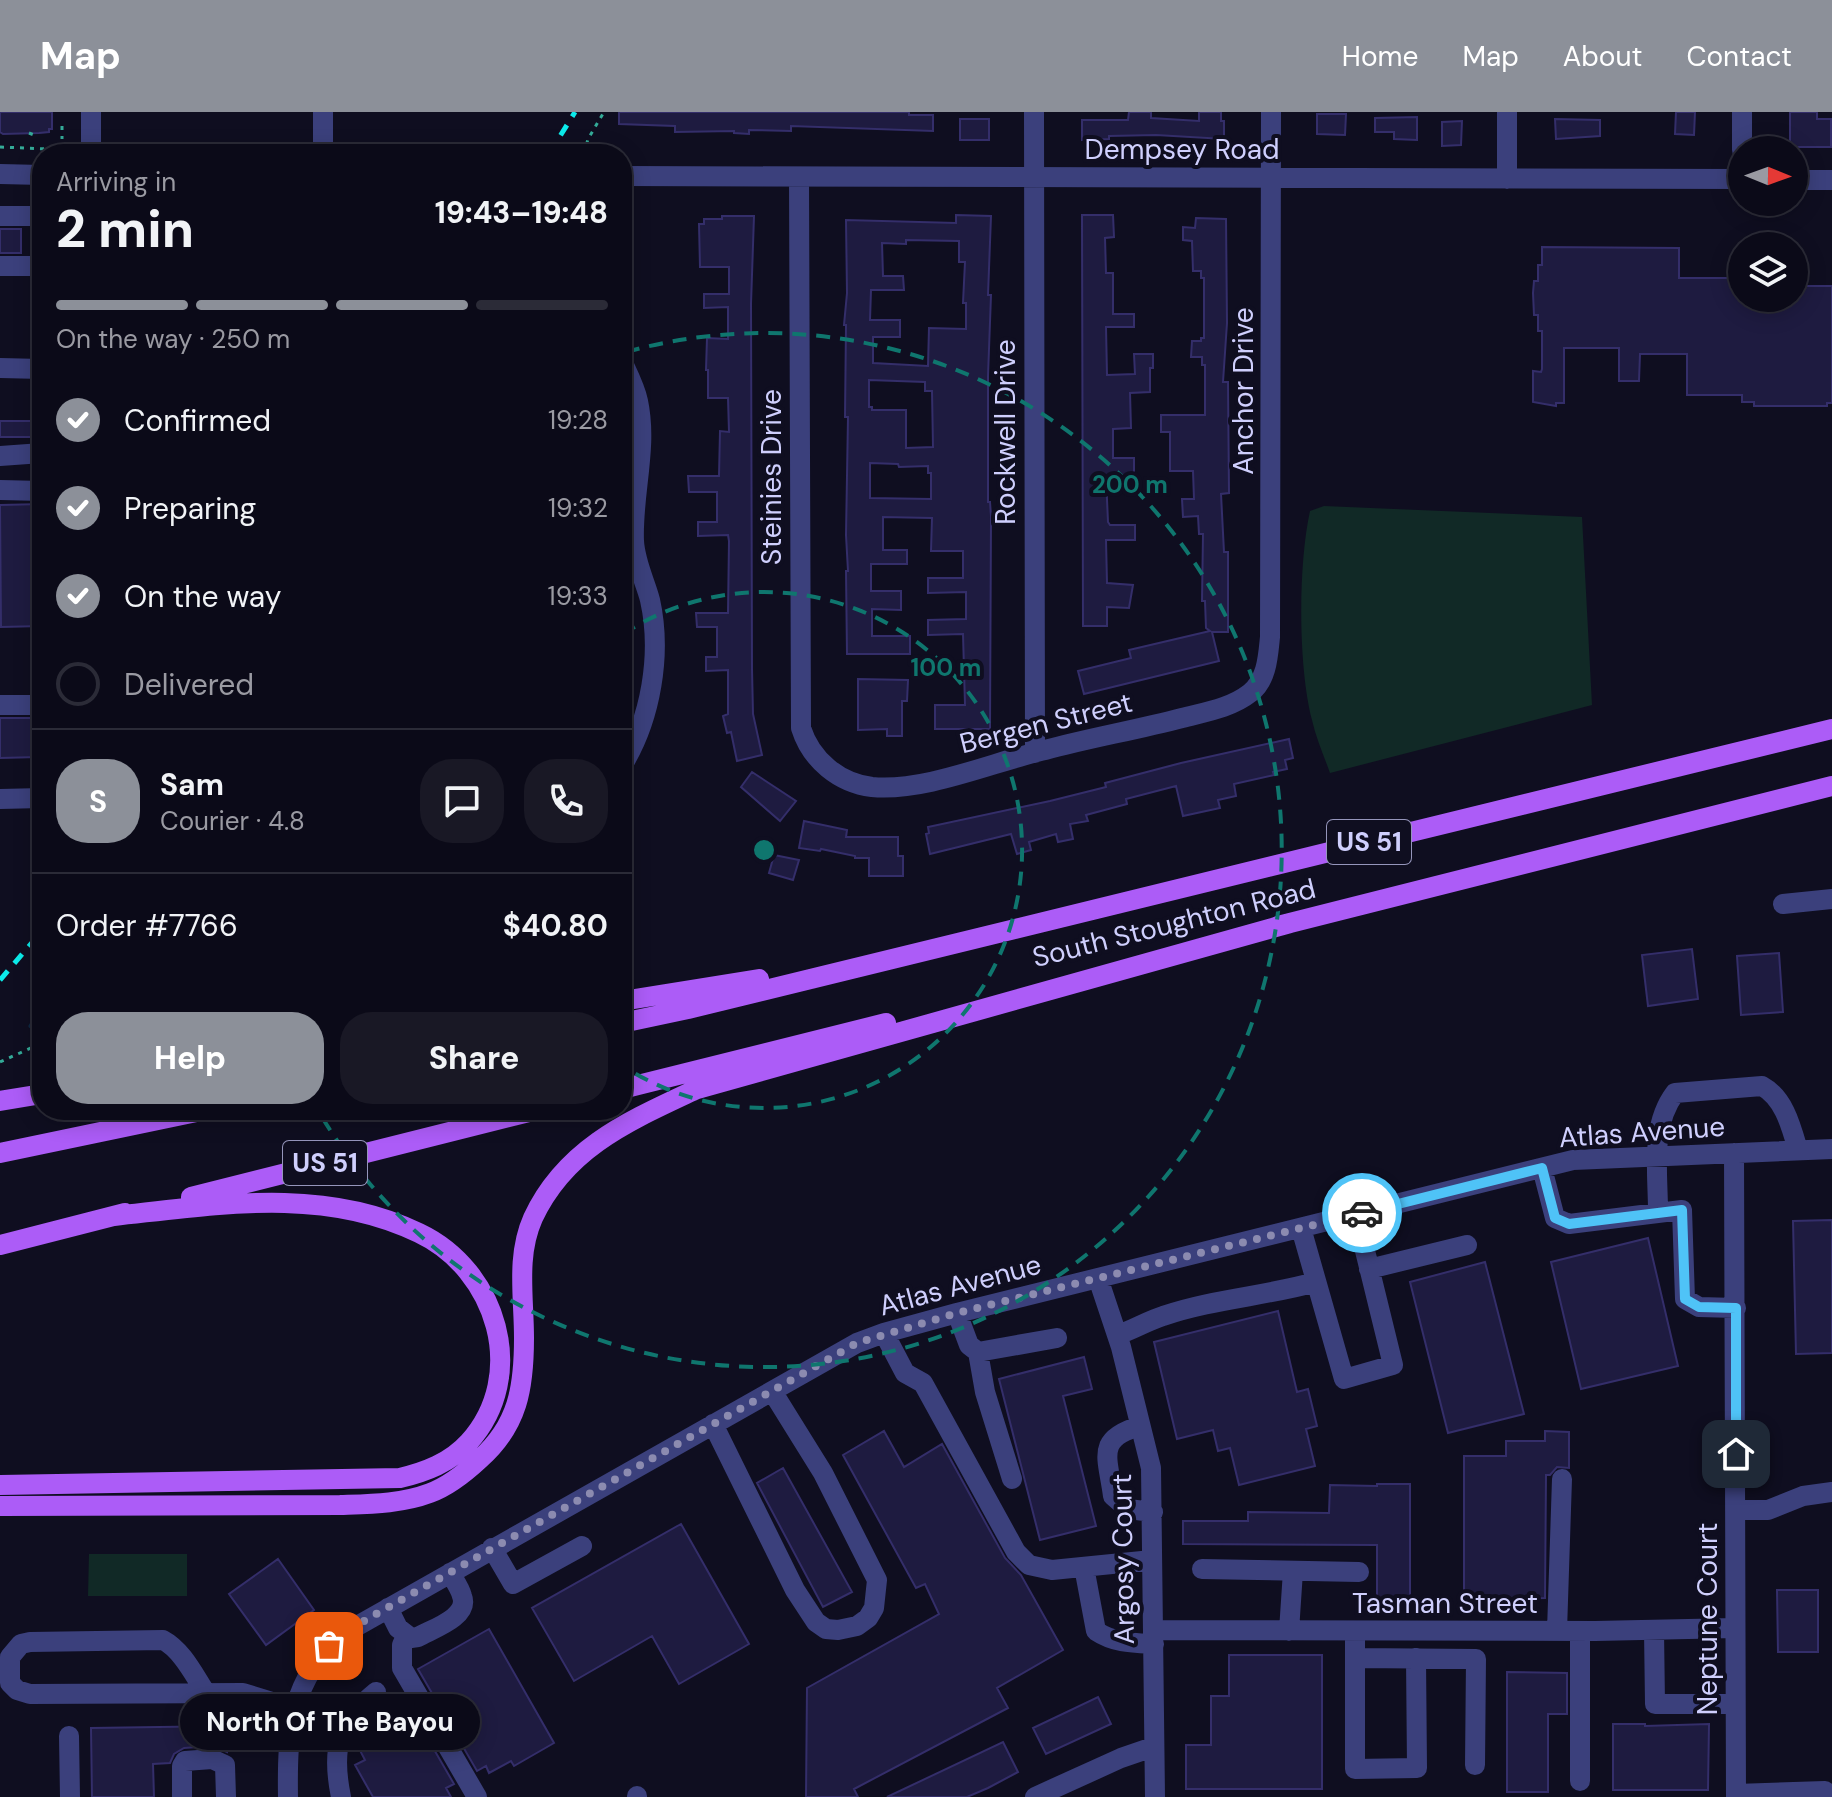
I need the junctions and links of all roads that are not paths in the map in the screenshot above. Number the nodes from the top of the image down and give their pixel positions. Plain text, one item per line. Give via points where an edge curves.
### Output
1 (91, 112) edge
2 (323, 112) edge
3 (1034, 112) edge
4 (1271, 112) edge
5 (1507, 112) edge
6 (1742, 112) edge
7 (1742, 136) edge
8 (91, 144) edge
9 (323, 144) edge
10 (0, 174) edge
11 (32, 175) edge
12 (632, 176) edge
13 (1271, 176) junction
14 (799, 177) junction
15 (1034, 177) junction
16 (1507, 179) junction
17 (1728, 179) edge
18 (1808, 180) edge
19 (1832, 180) edge
20 (0, 216) edge
21 (32, 216) edge
22 (0, 266) edge
23 (32, 266) edge
24 (0, 368) edge
25 (32, 369) edge
26 (632, 386) edge
27 (32, 454) edge
28 (0, 456) edge
29 (0, 490) edge
30 (32, 491) edge
31 (1265, 670) joint
32 (0, 705) edge
33 (32, 705) edge
34 (1832, 729) edge
35 (632, 747) edge
36 (1035, 753) junction
37 (827, 768) joint
38 (1832, 786) edge
39 (32, 798) edge
40 (0, 799) edge
41 (1832, 899) edge
42 (1783, 904) dead end
43 (1290, 923) junction
44 (906, 956) junction
45 (632, 999) edge
46 (632, 1021) edge
47 (632, 1087) edge
48 (32, 1096) edge
49 (0, 1101) edge
50 (158, 1120) edge
51 (497, 1120) edge
52 (632, 1120) edge
53 (632, 1120) edge
54 (1832, 1149) edge
55 (1798, 1150) junction
56 (0, 1153) edge
57 (1734, 1153) junction
58 (1657, 1156) junction
59 (1542, 1168) junction
60 (1658, 1211) junction
61 (1356, 1214) junction
62 (114, 1216) junction
63 (1301, 1228) junction
64 (5, 1244) edge
65 (1467, 1245) dead end
66 (1369, 1269) junction
67 (1098, 1278) junction
68 (1316, 1282) junction
69 (1736, 1308) junction
70 (957, 1313) junction
71 (884, 1333) junction
72 (1117, 1335) junction
73 (1057, 1338) dead end
74 (978, 1352) junction
75 (772, 1391) junction
76 (713, 1424) junction
77 (1140, 1426) junction
78 (0, 1471) edge
79 (1012, 1479) dead end
80 (1562, 1479) dead end
81 (0, 1485) edge
82 (73, 1485) junction
83 (1832, 1492) edge
84 (0, 1506) edge
85 (1735, 1510) junction
86 (1153, 1512) junction
87 (582, 1546) dead end
88 (492, 1548) junction
89 (1152, 1560) junction
90 (1084, 1567) junction
91 (1202, 1569) dead end
92 (1293, 1571) junction
93 (1359, 1572) dead end
94 (450, 1573) junction
95 (388, 1608) junction
96 (1735, 1628) junction
97 (1654, 1630) junction
98 (1289, 1631) junction
99 (1355, 1631) junction
100 (1557, 1631) junction
101 (1580, 1631) junction
102 (406, 1636) junction
103 (1154, 1637) junction
104 (1355, 1658) junction
105 (1416, 1658) junction
106 (376, 1692) dead end
107 (206, 1693) junction
108 (1735, 1704) junction
109 (295, 1709) junction
110 (69, 1736) dead end
111 (1153, 1747) junction
112 (1475, 1765) dead end
113 (1580, 1781) dead end
114 (1825, 1791) dead end
115 (1736, 1795) edge
116 (70, 1797) edge
117 (182, 1797) edge
118 (226, 1797) edge
119 (288, 1797) edge
120 (341, 1797) edge
121 (477, 1797) edge
122 (1035, 1797) edge
123 (1155, 1797) edge

1 - 8 street
2 - 9 street
3 - 15 street, Rockwell Drive
4 - 13 street, Anchor Drive
5 - 16 street
6 - 7 street
10 - 11 street
12 - 14 street, Dempsey Road
13 - 15 street, Dempsey Road
13 - 16 street, Dempsey Road
13 - 31 street, Anchor Drive via 1270,637
14 - 15 street, Dempsey Road
14 - 37 street, Steinies Drive via 799,703 804,737
15 - 36 street, Rockwell Drive
16 - 17 street, Dempsey Road
18 - 19 street
20 - 21 street
22 - 23 street
24 - 25 street
26 - 35 street via 641,424 634,544 654,642 647,705
27 - 28 street
29 - 30 street
31 - 36 street, Bergen Street via 1250,694 1227,706
32 - 33 street
34 - 44 main road, South Stoughton Road / US 51
36 - 37 street, Bergen Street via 904,787 850,782
38 - 43 main road, South Stoughton Road / US 51
39 - 40 street
41 - 42 street
43 - 47 main road, South Stoughton Road / US 51
43 - 53 main road via 697,1089
44 - 45 main road
44 - 46 main road, South Stoughton Road / US 51
48 - 49 main road
50 - 56 main road
51 - 62 main road, US 51
52 - 84 main road via 574,1160 544,1197 529,1228 521,1267 524,1341 515,1413 496,1445 448,1484 429,1494 378,1504
54 - 55 street, Atlas Avenue
55 - 57 street, Atlas Avenue
55 - 58 street via 1774,1093 1762,1086 1675,1093 1665,1106
57 - 58 street, Atlas Avenue
57 - 69 street, Neptune Court
58 - 59 street, Atlas Avenue via 1583,1159
58 - 60 street
59 - 60 street via 1555,1218 1569,1224
59 - 61 street, Atlas Avenue
60 - 69 street via 1682,1210 1685,1299 1699,1307
61 - 63 street, Atlas Avenue
61 - 66 street
62 - 64 main road, US 51
62 - 82 main road via 238,1202 295,1203 373,1215 421,1233 456,1257 483,1290 498,1340 498,1378 489,1411 469,1442 421,1473 400,1478
63 - 67 street, Atlas Avenue
63 - 68 street
65 - 66 street
66 - 68 street via 1393,1365 1344,1379
67 - 70 street, Atlas Avenue
67 - 72 street, Argosy Court
68 - 72 street via 1163,1315
69 - 85 street, Neptune Court
70 - 71 street, Atlas Avenue
70 - 74 street via 969,1345
71 - 75 street, Atlas Avenue
71 - 90 street via 905,1373 923,1383 1016,1552 1029,1565 1052,1570
72 - 77 street, Argosy Court
73 - 74 street
74 - 79 street
75 - 76 street, Atlas Avenue
75 - 76 street via 823,1473 877,1580 874,1608 857,1626 826,1629 816,1622
76 - 88 street, Atlas Avenue
77 - 86 street, Argosy Court via 1151,1468
77 - 86 street via 1118,1433 1110,1442 1113,1496 1128,1509
78 - 82 main road
80 - 100 street
81 - 82 main road
83 - 85 street via 1803,1496 1768,1510
85 - 96 street, Neptune Court
86 - 89 street, Argosy Court
87 - 88 street via 513,1584
88 - 94 street, Atlas Avenue
89 - 90 street
89 - 103 street, Argosy Court
90 - 103 street, Tasman Street via 1096,1631 1120,1642
91 - 92 street
92 - 93 street
92 - 98 street
94 - 95 street, Atlas Avenue
94 - 102 street via 463,1597 462,1609 418,1637
95 - 102 street
95 - 109 street, Atlas Avenue via 329,1646 305,1680
96 - 97 street, Tasman Street
96 - 108 street, Neptune Court
97 - 101 street, Tasman Street
97 - 108 street via 1655,1704
98 - 99 street, Tasman Street
98 - 103 street, Tasman Street
99 - 100 street, Tasman Street
99 - 104 street
100 - 101 street, Tasman Street
101 - 113 street
102 - 121 street via 402,1668
103 - 111 street, Argosy Court
104 - 105 street
104 - 105 street via 1355,1769 1417,1768
105 - 112 street via 1476,1659
106 - 120 street via 340,1733
107 - 107 street via 30,1694 10,1683 10,1657 30,1642 163,1640 187,1663
107 - 109 street via 243,1693
108 - 115 street, Neptune Court
109 - 119 street, Atlas Avenue via 289,1733
110 - 116 street
111 - 122 street
111 - 123 street, Argosy Court
114 - 115 street
117 - 118 street via 185,1761 212,1759 225,1765

